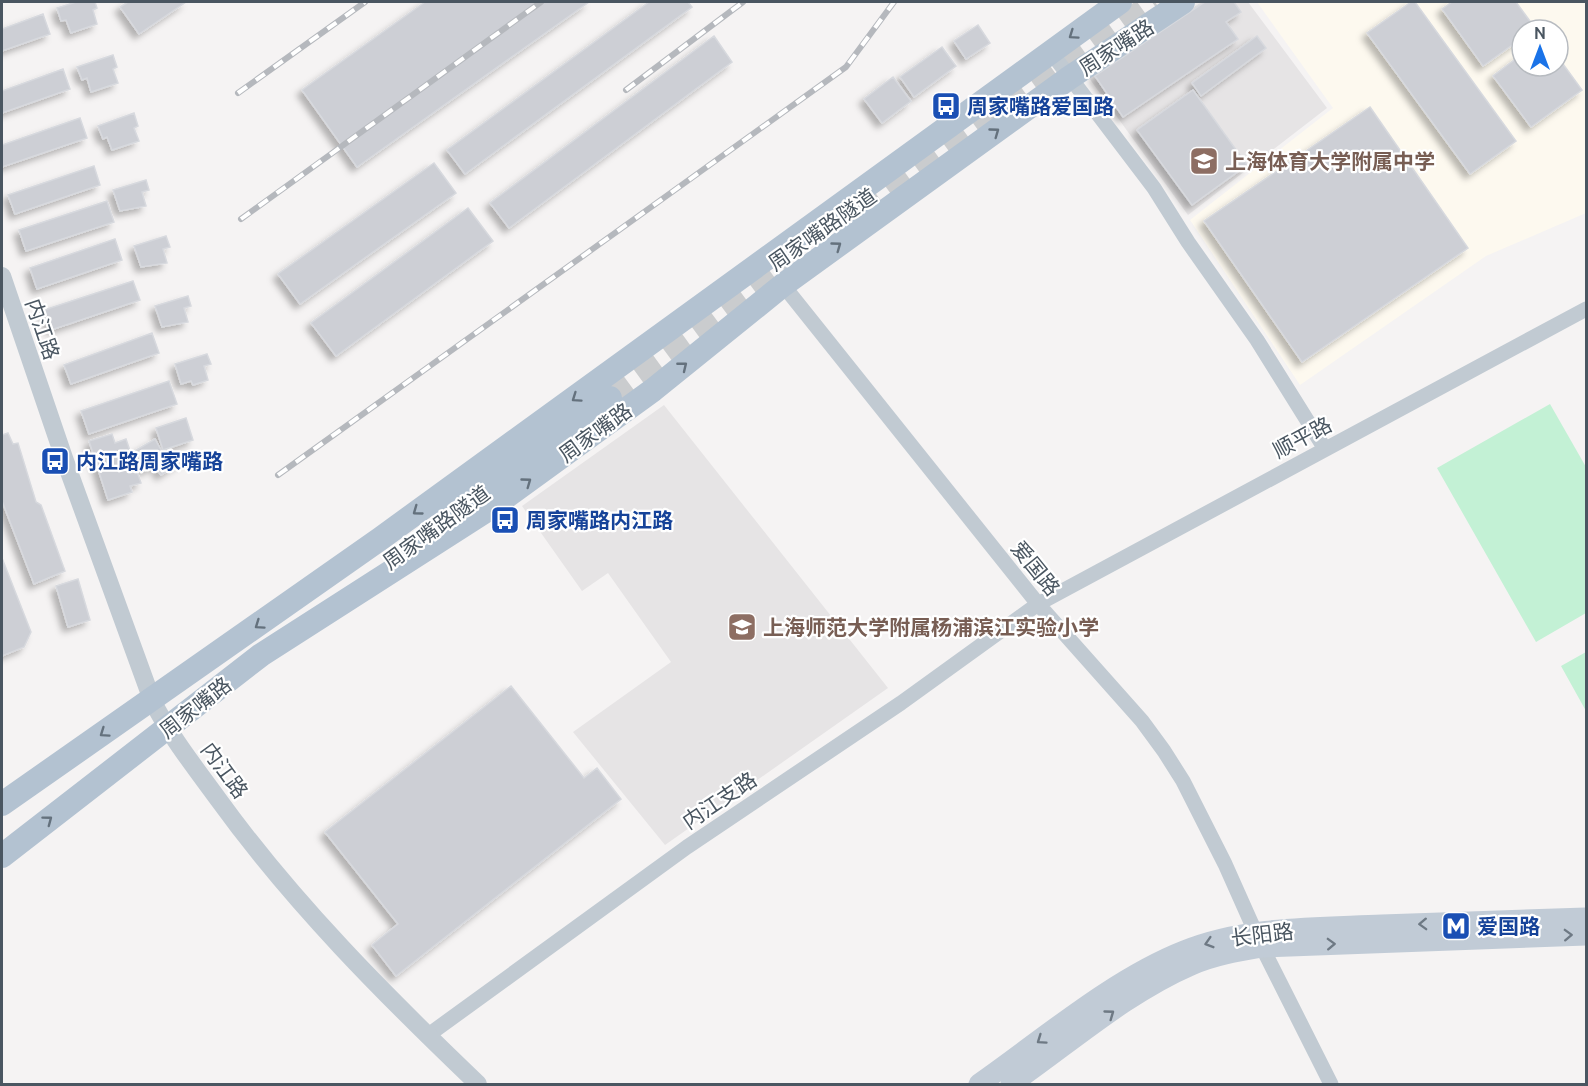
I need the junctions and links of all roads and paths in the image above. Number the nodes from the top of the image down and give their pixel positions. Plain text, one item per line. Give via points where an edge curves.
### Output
1 (1120, 2) edge
2 (1183, 2) edge
3 (1050, 51) junction
4 (1035, 76) dead end
5 (1069, 78) junction
6 (2, 276) edge
7 (783, 285) junction
8 (1587, 309) edge
9 (608, 387) junction
10 (1325, 449) junction
11 (1038, 604) junction
12 (261, 655) junction
13 (152, 700) junction
14 (167, 729) junction
15 (2, 804) edge
16 (2, 855) edge
17 (1587, 918) edge
18 (1587, 935) edge
19 (1259, 939) junction
20 (427, 1036) junction
21 (478, 1084) edge
22 (979, 1084) edge
23 (1011, 1084) edge
24 (1331, 1084) edge

1 -> 3 main road, 周家嘴路
2 - 5 main road, 周家嘴路
3 - 5 street
3 - 9 main road, 周家嘴路
4 - 9 main road, 周家嘴路隧道
7 -> 5 main road, 周家嘴路
5 - 10 street via 1154,188
6 - 13 street, 内江路
7 - 11 street, 爱国路
12 -> 7 main road, 周家嘴路 via 492,507 653,390
8 - 10 street, 顺平路
9 - 12 main road, 周家嘴路隧道
9 -> 13 main road, 周家嘴路
10 - 11 street, 顺平路
11 - 19 street, 爱国路 via 1164,751 1183,781
11 - 20 street, 内江支路 via 901,703 687,847
12 - 14 main road, 周家嘴路
13 - 14 street, 内江路
13 -> 15 main road, 周家嘴路
16 -> 14 main road, 周家嘴路
14 - 20 street, 内江路 via 297,901
17 -> 19 main road, 长阳路
19 -> 18 main road, 长阳路
19 -> 22 main road, 长阳路 via 1185,951 1134,975
23 -> 19 main road, 长阳路 via 1163,978
19 - 24 street, 爱国路
20 - 21 street, 内江路

